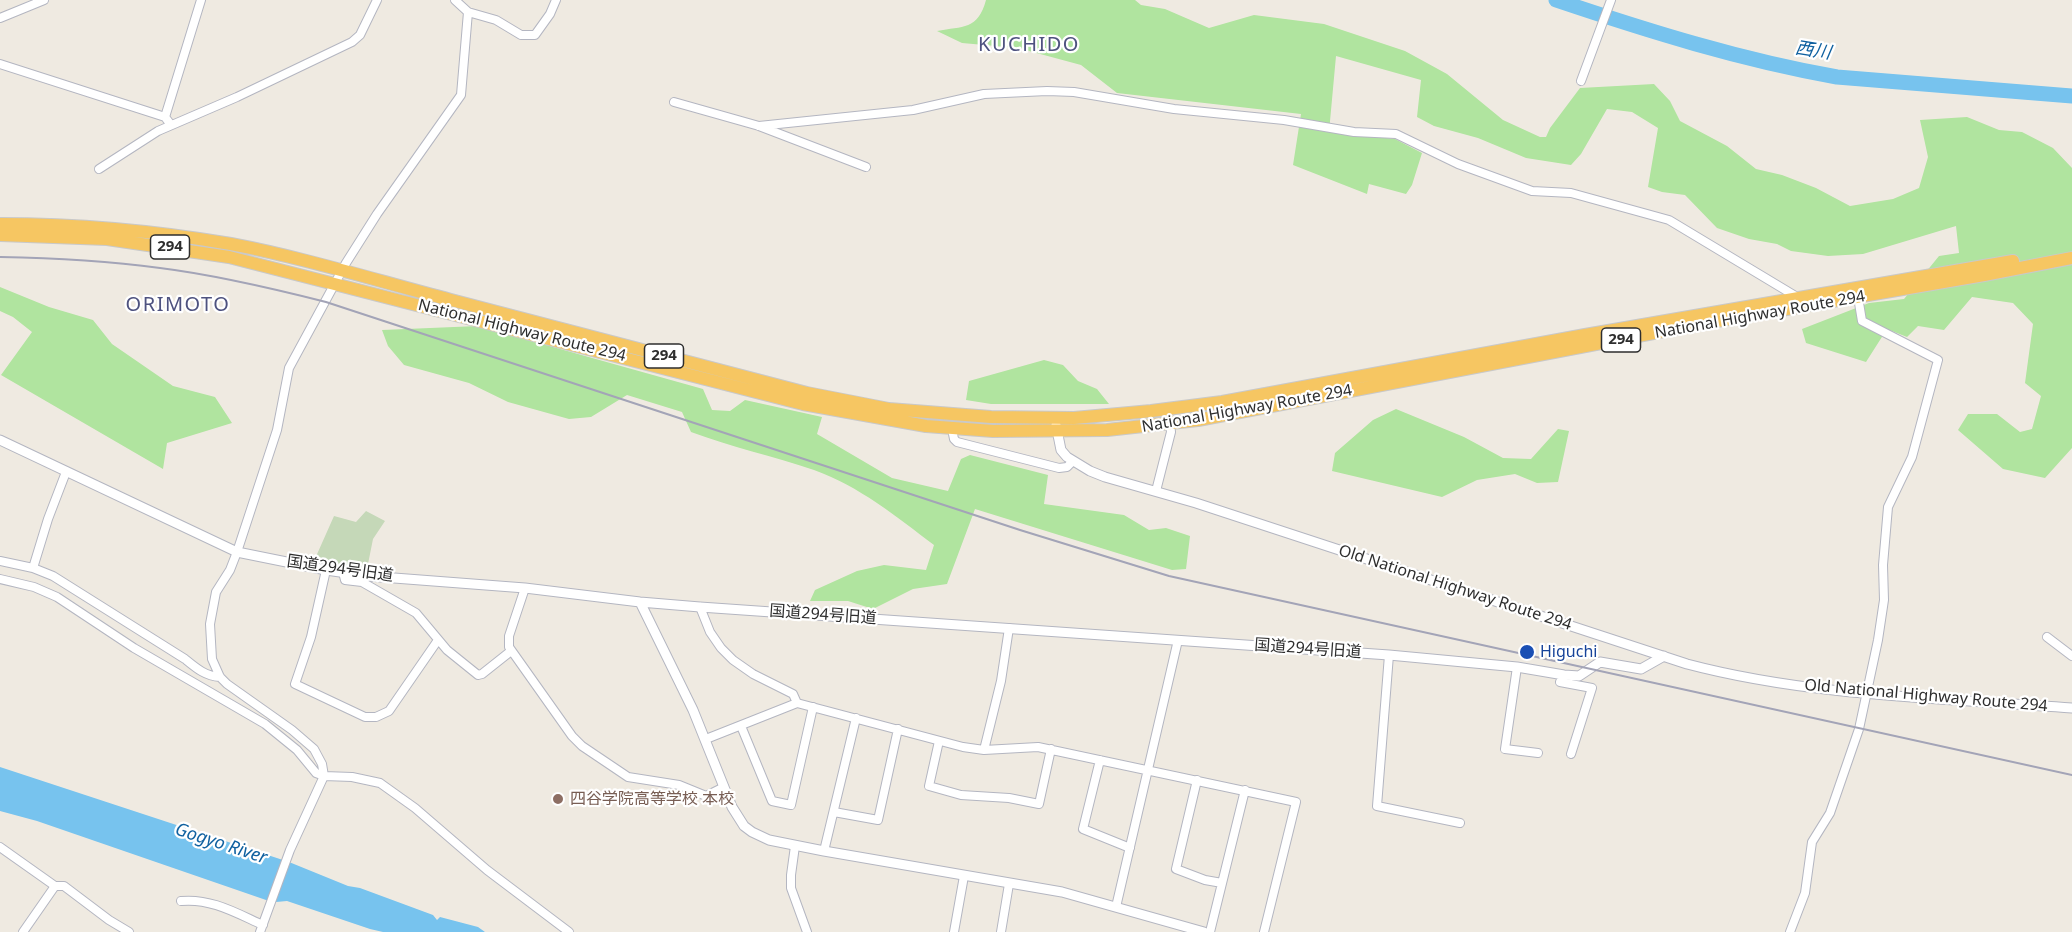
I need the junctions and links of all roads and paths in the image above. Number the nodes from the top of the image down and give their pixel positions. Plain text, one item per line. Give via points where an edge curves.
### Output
1 (44, 0) edge
2 (201, 0) edge
3 (377, 0) edge
4 (455, 0) edge
5 (556, 0) edge
6 (1611, 0) edge
7 (468, 12) junction
8 (0, 18) edge
9 (0, 64) edge
10 (1581, 81) dead end
11 (674, 102) dead end
12 (165, 117) junction
13 (171, 125) junction
14 (759, 126) junction
15 (866, 167) dead end
16 (99, 169) dead end
17 (0, 224) edge
18 (0, 235) edge
19 (2072, 251) edge
20 (2072, 258) edge
21 (342, 271) junction
22 (336, 283) junction
23 (1858, 297) junction
24 (1799, 298) junction
25 (1170, 424) junction
26 (1056, 425) junction
27 (952, 429) junction
28 (0, 440) edge
29 (1073, 461) junction
30 (66, 472) junction
31 (1156, 491) junction
32 (237, 552) junction
33 (0, 561) edge
34 (33, 568) junction
35 (326, 570) junction
36 (343, 572) junction
37 (0, 579) edge
38 (525, 588) junction
39 (640, 602) junction
40 (700, 607) junction
41 (1009, 628) junction
42 (2047, 637) dead end
43 (438, 640) junction
44 (1179, 640) junction
45 (511, 651) junction
46 (1389, 655) junction
47 (1664, 656) junction
48 (2072, 656) edge
49 (1517, 667) junction
50 (1583, 673) junction
51 (220, 677) junction
52 (1560, 682) dead end
53 (1581, 686) junction
54 (1865, 693) junction
55 (797, 703) junction
56 (813, 707) junction
57 (2072, 708) edge
58 (856, 718) junction
59 (741, 726) junction
60 (898, 729) junction
61 (706, 739) junction
62 (939, 741) junction
63 (1051, 749) junction
64 (984, 750) junction
65 (1538, 753) dead end
66 (1571, 754) dead end
67 (1100, 760) junction
68 (1149, 771) junction
69 (324, 776) junction
70 (1197, 780) junction
71 (724, 787) junction
72 (1245, 790) junction
73 (834, 812) junction
74 (1460, 823) dead end
75 (795, 846) junction
76 (0, 847) edge
77 (1130, 848) junction
78 (824, 851) junction
79 (964, 876) junction
80 (1222, 883) junction
81 (1010, 884) junction
82 (55, 886) junction
83 (181, 901) dead end
84 (1116, 907) junction
85 (262, 929) edge
86 (23, 932) edge
87 (129, 932) edge
88 (569, 932) edge
89 (807, 932) edge
90 (954, 932) edge
91 (1001, 932) edge
92 (1204, 932) edge
93 (1210, 932) edge
94 (1264, 932) edge
95 (1790, 932) edge

1 - 8 street
2 - 12 street
3 - 13 street via 360,35 351,42
4 - 7 street
5 - 7 street via 535,35 521,35 496,20
6 - 10 street
7 - 21 street via 461,95
9 - 12 street
11 - 14 street
12 - 13 street
13 - 16 street
14 - 15 street
14 - 24 street via 913,110 984,94 1047,91 1354,132 1396,134 1458,164 1532,191 1571,193 1669,220
17 - 21 highway, National Highway Route 294 / 294 via 162,234 231,244
18 - 22 highway, National Highway Route 294 / 294 via 158,245 229,256
19 - 24 highway, National Highway Route 294 / 294
20 - 23 highway, National Highway Route 294 / 294
21 - 22 street
21 - 26 highway, National Highway Route 294 / 294 via 839,400 889,409
22 - 27 highway, National Highway Route 294 / 294 via 803,404
22 - 32 street via 289,368 277,430
23 - 25 highway, National Highway Route 294 / 294
23 - 54 street via 1862,321 1938,360 1912,457 1888,507 1884,600
24 - 26 highway, National Highway Route 294 / 294 via 1222,402
25 - 26 highway, National Highway Route 294 / 294 via 1137,428
25 - 31 street
26 - 27 highway, National Highway Route 294 / 294
26 - 29 street via 1061,450
27 - 29 street via 957,441 1059,468
28 - 30 street, 国道294号旧道
29 - 31 street, Old National Highway Route 294 via 1105,477
30 - 32 street, 国道294号旧道
30 - 34 street
31 - 47 street, Old National Highway Route 294
32 - 35 street, 国道294号旧道
32 - 51 street via 216,592 210,624 212,659
33 - 34 street
34 - 51 street via 82,593 201,671
35 - 36 street, 国道294号旧道
35 - 43 street via 311,638 294,684 365,717 379,716 389,711
36 - 38 street, 国道294号旧道
36 - 43 street via 345,580 362,582 416,613
37 - 69 street via 57,597 134,648 265,724 297,750 316,773
38 - 39 street, 国道294号旧道
38 - 45 street via 509,636
39 - 40 street, 国道294号旧道
39 - 61 street
40 - 41 street, 国道294号旧道
40 - 55 street via 710,632 733,660 793,694
41 - 44 street, 国道294号旧道
41 - 64 street
42 - 48 street
43 - 45 street via 480,675
44 - 46 street, 国道294号旧道
44 - 68 street
45 - 71 street via 572,736 628,777 679,785 706,796
46 - 49 street, 国道294号旧道
46 - 74 street via 1377,806
47 - 50 street, 国道294号旧道 via 1641,669 1600,662
47 - 54 street, Old National Highway Route 294 via 1759,680
49 - 50 street, 国道294号旧道 via 1564,675
49 - 65 street via 1505,749
50 - 53 street
51 - 69 street via 314,749
52 - 53 street
53 - 66 street via 1592,688
54 - 57 street, Old National Highway Route 294
54 - 95 street via 1858,729 1830,813 1812,842 1805,892
55 - 56 street
55 - 59 street
56 - 58 street
56 - 59 street via 791,805 772,801
58 - 60 street
58 - 73 street
59 - 61 street
60 - 62 street
60 - 73 street via 878,820
61 - 71 street
62 - 63 street via 929,786 961,795 1039,804
62 - 64 street
63 - 64 street
63 - 67 street
67 - 68 street
67 - 77 street via 1083,829
68 - 70 street
68 - 77 street
69 - 85 street via 290,850
69 - 88 street via 380,783
70 - 72 street
70 - 80 street via 1176,869
71 - 75 street via 744,826 761,837
72 - 80 street
72 - 94 street via 1296,801
73 - 78 street
75 - 78 street
75 - 89 street via 792,888
76 - 82 street
77 - 84 street
78 - 79 street
79 - 81 street
79 - 90 street
80 - 93 street
81 - 84 street via 1062,892
81 - 91 street
82 - 86 street
82 - 87 street via 63,886
83 - 85 street via 217,904
84 - 92 street

